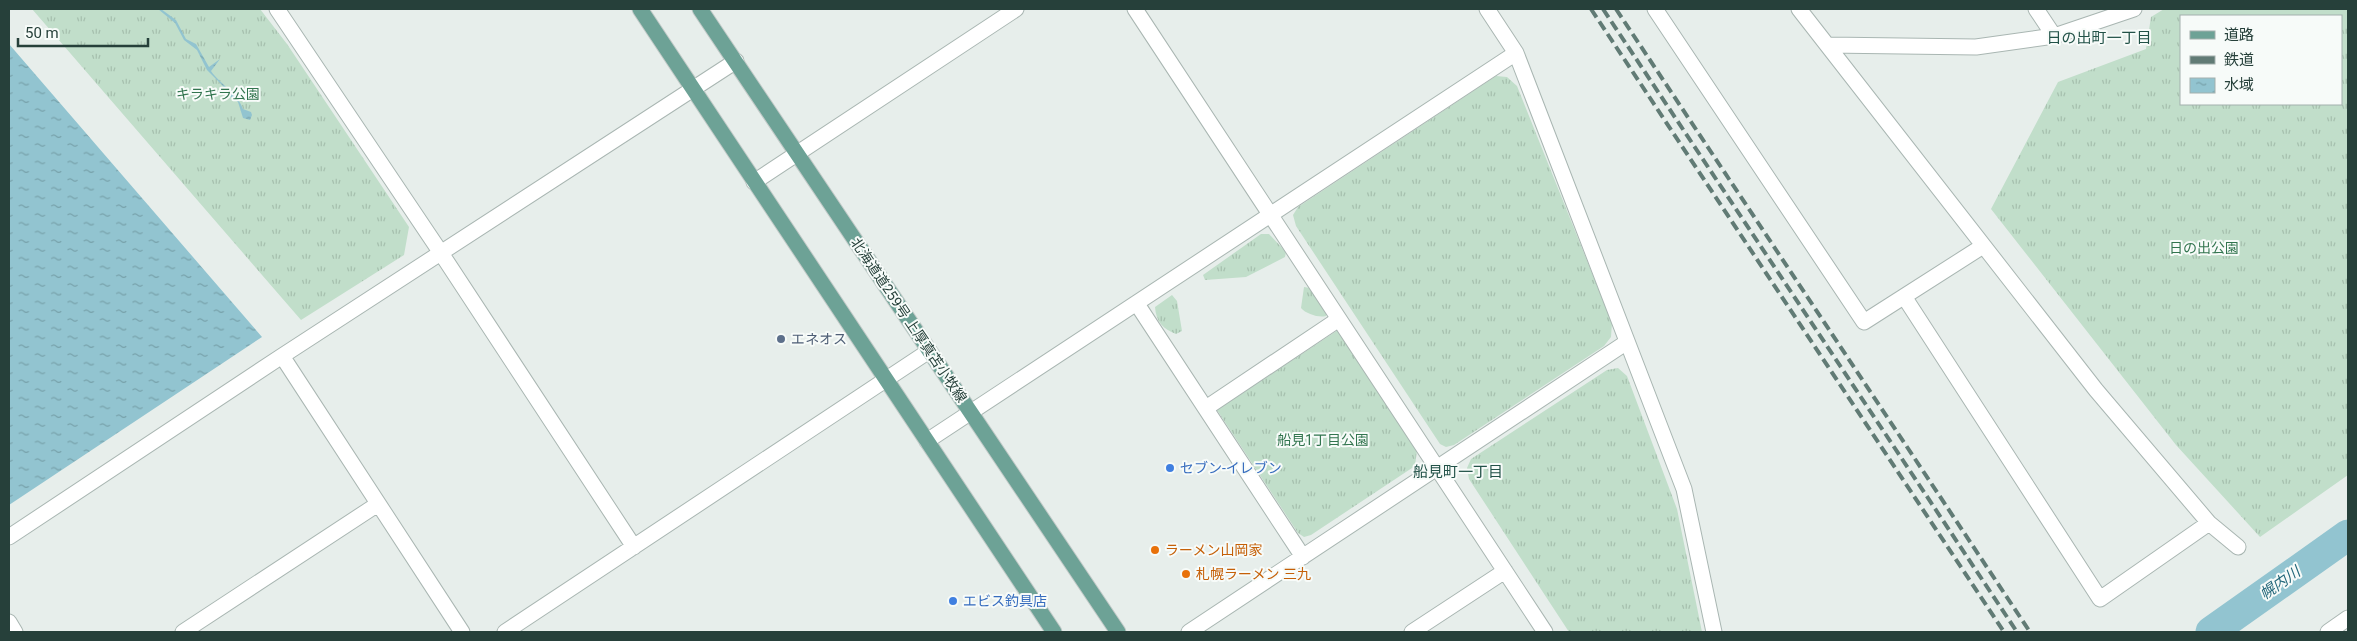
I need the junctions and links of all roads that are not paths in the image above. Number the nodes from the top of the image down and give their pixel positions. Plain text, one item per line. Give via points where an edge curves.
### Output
1 (277, 9) edge
2 (640, 9) edge
3 (700, 9) edge
4 (1016, 9) edge
5 (1135, 9) edge
6 (1487, 9) edge
7 (1799, 9) edge
8 (2036, 9) edge
9 (2134, 9) edge
10 (1658, 10) edge
11 (2054, 36) junction
12 (1828, 45) junction
13 (1516, 53) junction
14 (736, 61) junction
15 (693, 90) junction
16 (798, 154) junction
17 (754, 182) junction
18 (1271, 215) junction
19 (1983, 246) junction
20 (441, 253) junction
21 (1905, 298) junction
22 (1137, 304) junction
23 (1339, 319) junction
24 (1627, 342) junction
25 (929, 351) junction
26 (282, 356) junction
27 (886, 380) junction
28 (1206, 408) junction
29 (970, 412) junction
30 (927, 441) junction
31 (1437, 468) junction
32 (378, 504) junction
33 (2209, 523) junction
34 (9, 537) edge
35 (634, 547) junction
36 (2238, 547) dead end
37 (1303, 557) junction
38 (1505, 571) junction
39 (2348, 618) edge
40 (9, 622) edge
41 (16, 632) edge
42 (182, 632) edge
43 (462, 632) edge
44 (505, 632) edge
45 (1054, 632) edge
46 (1118, 632) edge
47 (1190, 632) edge
48 (1412, 632) edge
49 (1546, 632) edge
50 (1714, 632) edge
51 (2328, 632) edge

1 - 20 street
2 - 15 main road
3 - 14 main road, 北海道道259号 上厚真苫小牧線
4 - 16 street
5 - 18 street
6 - 13 street
7 - 12 street
8 - 11 street
9 - 11 street
10 - 21 street via 1864,322
11 - 12 street via 1976,47
12 - 19 street
13 - 18 street
13 - 24 street
14 - 15 street
14 - 16 main road, 北海道道259号 上厚真苫小牧線
15 - 17 main road
15 - 20 street
16 - 17 street
16 - 25 main road, 北海道道259号 上厚真苫小牧線
17 - 27 main road
18 - 22 street
18 - 23 street
19 - 21 street
19 - 33 street via 2096,390
20 - 26 street
20 - 35 street
21 - 33 street via 2100,599
22 - 28 street
22 - 29 street
23 - 28 street
23 - 31 street
24 - 31 street
24 - 50 street via 1684,489
25 - 27 street
25 - 29 main road, 北海道道259号 上厚真苫小牧線
26 - 32 street
26 - 34 street
27 - 30 main road
27 - 35 street
28 - 37 street
29 - 30 street
29 - 46 main road, 北海道道259号 上厚真苫小牧線
30 - 45 main road
31 - 37 street
31 - 38 street
32 - 42 street
32 - 43 street
33 - 36 street
35 - 44 street
37 - 47 street
38 - 48 street
38 - 49 street
39 - 51 street
40 - 41 street

